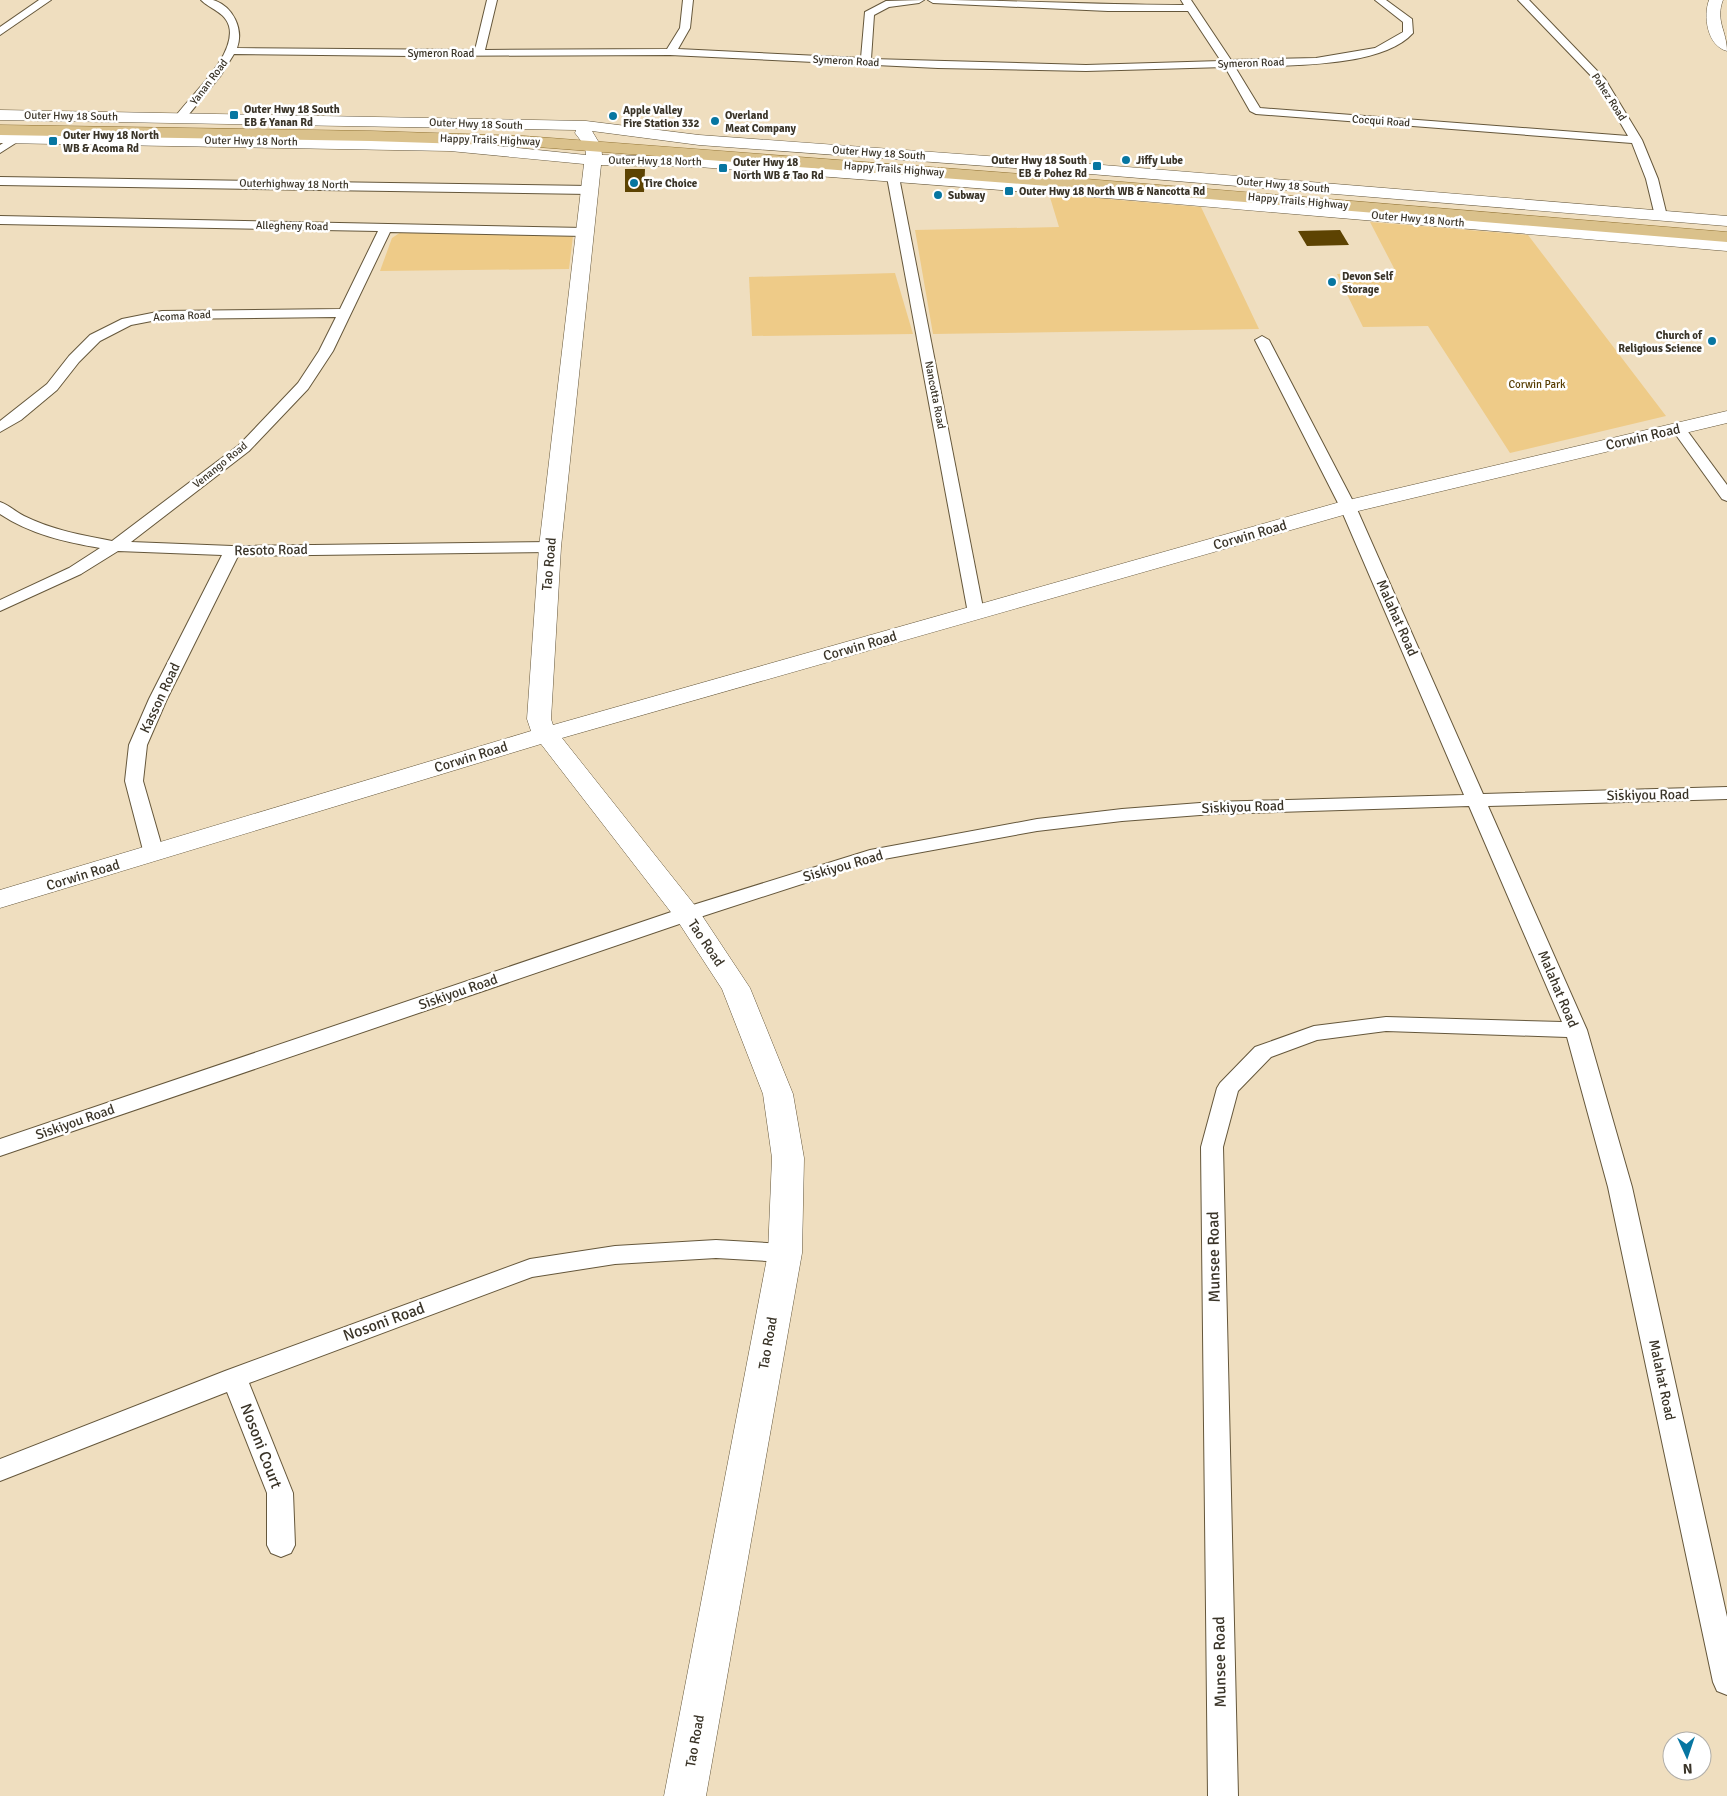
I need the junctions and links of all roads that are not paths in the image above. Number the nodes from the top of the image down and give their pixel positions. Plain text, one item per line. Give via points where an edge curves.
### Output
1 (46, 0) edge
2 (206, 0) edge
3 (492, 0) edge
4 (688, 0) edge
5 (919, 0) edge
6 (933, 0) edge
7 (1380, 0) edge
8 (1523, 0) edge
9 (1716, 0) edge
10 (1189, 4) edge
11 (0, 32) edge
12 (1727, 47) edge
13 (232, 51) junction
14 (670, 52) junction
15 (479, 53) junction
16 (866, 62) junction
17 (1229, 65) junction
18 (0, 116) edge
19 (181, 117) junction
20 (0, 123) edge
21 (0, 130) edge
22 (0, 138) edge
23 (18, 138) junction
24 (1636, 140) junction
25 (590, 142) junction
26 (0, 150) edge
27 (893, 177) junction
28 (0, 181) edge
29 (589, 190) junction
30 (1661, 216) junction
31 (0, 220) edge
32 (1727, 221) edge
33 (386, 228) junction
34 (1727, 229) edge
35 (584, 232) junction
36 (1727, 237) edge
37 (1727, 246) edge
38 (344, 313) junction
39 (1262, 340) dead end
40 (1727, 417) edge
41 (0, 428) edge
42 (1678, 428) junction
43 (1727, 496) edge
44 (0, 507) edge
45 (1348, 507) junction
46 (115, 546) junction
47 (550, 547) junction
48 (232, 551) junction
49 (0, 606) edge
50 (976, 613) junction
51 (548, 734) junction
52 (1727, 793) edge
53 (1477, 799) junction
54 (154, 854) junction
55 (0, 899) edge
56 (687, 914) junction
57 (1576, 1030) junction
58 (0, 1148) edge
59 (785, 1253) junction
60 (234, 1378) junction
61 (0, 1470) edge
62 (281, 1545) dead end
63 (1727, 1682) edge
64 (685, 1796) edge
65 (1223, 1796) edge

1 - 11 street
2 - 13 street, Yanan Road via 232,18 237,31
3 - 15 street
4 - 14 street via 687,25
5 - 16 street via 886,4 869,14
6 - 10 street via 1108,8
7 - 17 street, Symeron Road via 1408,21 1408,33 1378,51 1316,61
8 - 24 street, Pohez Road via 1600,79
9 - 12 street via 1712,19 1715,31
10 - 17 street, Cocqui Road
13 - 15 street, Symeron Road
13 - 19 street, Yanan Road
14 - 15 street, Symeron Road
14 - 16 street, Symeron Road
16 - 17 street, Symeron Road via 1086,68
17 - 24 street, Cocqui Road via 1256,111
18 - 19 street, Outer Hwy 18 South
19 - 25 street, Outer Hwy 18 South
20 - 25 main road, Happy Trails Highway via 375,129
21 - 25 main road, Happy Trails Highway
22 - 23 street, Outer Hwy 18 North
23 - 25 street, Outer Hwy 18 North via 450,146
23 - 26 street
24 - 30 street, Pohez Road via 1652,179
25 - 27 street, Outer Hwy 18 North via 699,162
25 - 29 street, Tao Road
25 - 30 street, Outer Hwy 18 South via 681,138
25 - 34 main road, Happy Trails Highway
25 - 36 main road, Happy Trails Highway
27 - 37 street, Outer Hwy 18 North
27 - 50 street, Nancotta Road
28 - 29 street, Outerhighway 18 North
29 - 35 street, Tao Road
30 - 32 street, Outer Hwy 18 South
31 - 33 street, Allegheny Road
33 - 35 street, Allegheny Road
33 - 38 street, Venango Road
35 - 47 street, Tao Road
38 - 41 street, Acoma Road via 162,315 127,322 95,338 74,358 52,387
38 - 46 street, Venango Road via 326,351 303,386 244,448
39 - 45 street, Malahat Road
40 - 42 street, Corwin Road
42 - 43 street
42 - 45 street, Corwin Road
44 - 46 street, Resoto Road via 64,537
45 - 50 street, Corwin Road
45 - 53 street, Malahat Road
46 - 48 street, Resoto Road
46 - 49 street, Venango Road via 75,571
47 - 48 street, Resoto Road
47 - 51 street, Tao Road via 538,712 541,727
48 - 54 street, Kasson Road via 138,745 134,782
50 - 51 street, Corwin Road
51 - 54 street, Corwin Road
51 - 56 street, Tao Road
52 - 53 street, Siskiyou Road
53 - 56 street, Siskiyou Road via 1213,808 1037,825 870,856
53 - 57 street, Malahat Road
54 - 55 street, Corwin Road
56 - 58 street, Siskiyou Road
56 - 59 street, Tao Road via 736,988 778,1094 788,1158
57 - 63 street, Malahat Road via 1620,1187
57 - 65 street, Munsee Road via 1386,1024 1314,1033 1263,1052 1228,1088 1212,1146
59 - 60 street, Nosoni Road via 716,1249 615,1255 530,1268
59 - 64 street, Tao Road
60 - 61 street, Nosoni Road
60 - 62 street, Nosoni Court via 280,1494

